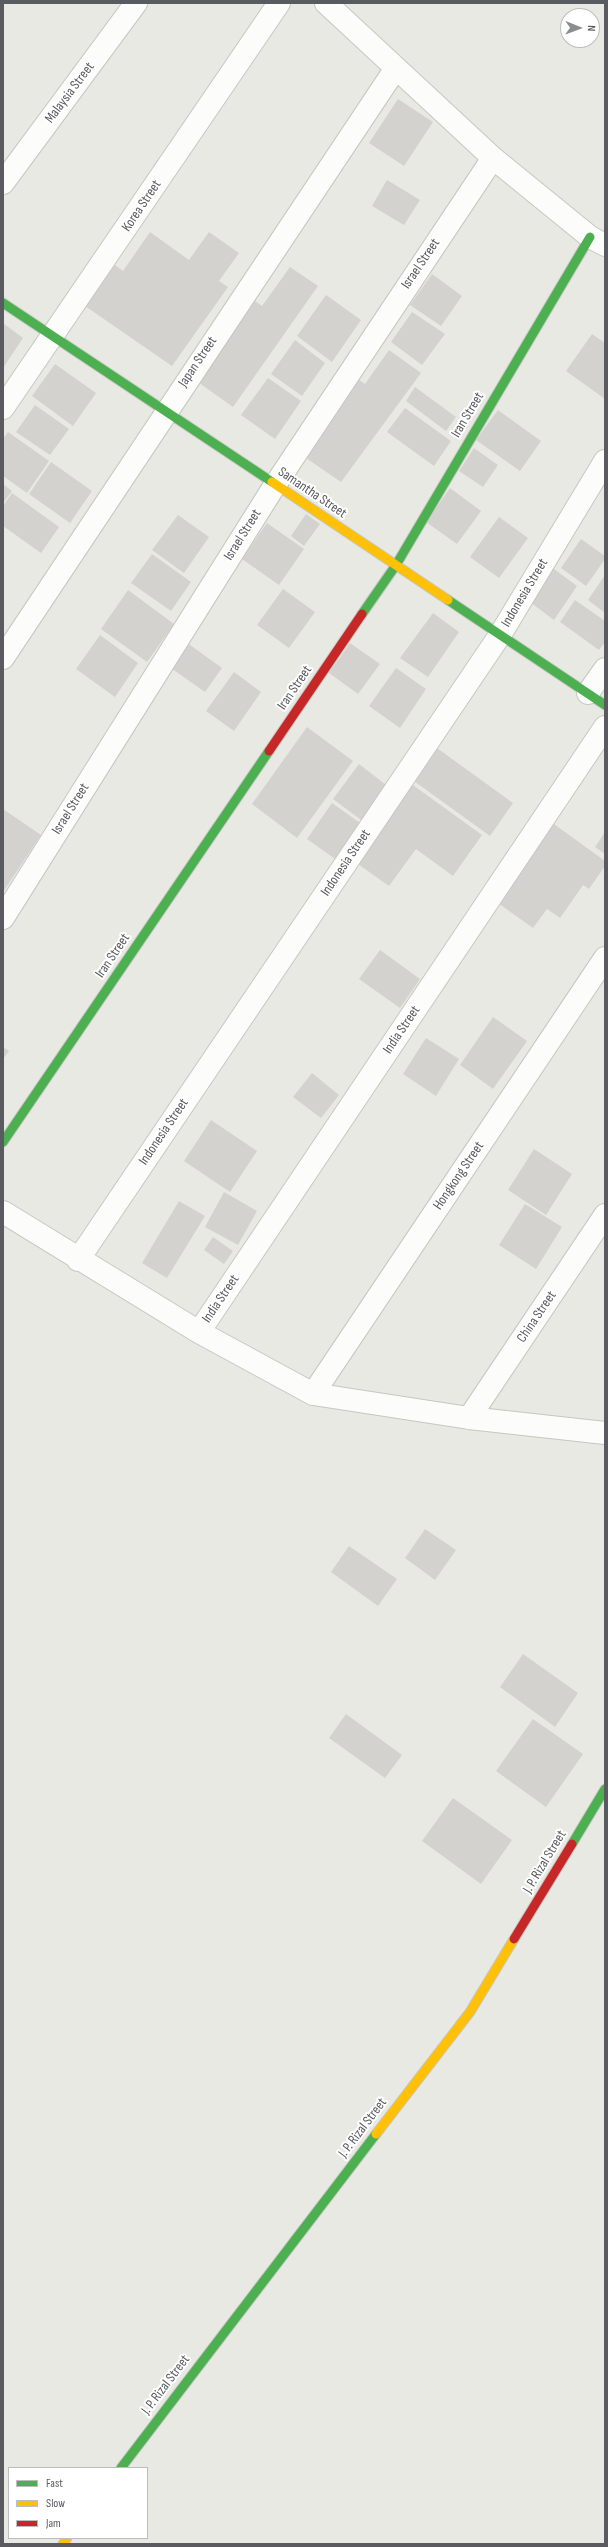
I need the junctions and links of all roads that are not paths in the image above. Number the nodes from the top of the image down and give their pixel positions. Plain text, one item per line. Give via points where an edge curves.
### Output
1 (136, 3) edge
2 (279, 3) edge
3 (326, 3) edge
4 (396, 68) junction
5 (492, 158) junction
6 (3, 183) edge
7 (597, 241) edge
8 (3, 303) edge
9 (54, 337) junction
10 (3, 408) edge
11 (165, 412) junction
12 (605, 461) edge
13 (274, 485) junction
14 (396, 565) junction
15 (500, 635) junction
16 (3, 658) edge
17 (605, 669) edge
18 (596, 699) edge
19 (605, 727) edge
20 (3, 918) edge
21 (605, 958) edge
22 (3, 1142) edge
23 (3, 1212) edge
24 (605, 1215) edge
25 (78, 1260) junction
26 (199, 1332) junction
27 (313, 1394) junction
28 (469, 1418) junction
29 (605, 1433) edge
30 (605, 1789) edge
31 (122, 2467) edge

1 - 6 street, Malaysia Street
2 - 9 street, Korea Street
3 - 4 street
4 - 5 street
4 - 11 street, Japan Street
5 - 7 street
5 - 13 street, Israel Street
7 - 14 street, Iran Street
8 - 9 street, Samantha Street
9 - 10 street, Korea Street
9 - 11 street, Samantha Street
11 - 13 street, Samantha Street
11 - 16 street, Japan Street
12 - 15 street, Indonesia Street
13 - 14 street, Samantha Street
13 - 20 street, Israel Street
14 - 15 street, Samantha Street
14 - 22 street, Iran Street
15 - 18 street, Samantha Street
15 - 25 street, Indonesia Street
17 - 18 street
19 - 26 street, India Street
21 - 27 street, Hongkong Street
23 - 25 street
24 - 28 street, China Street
25 - 26 street
26 - 27 street
27 - 28 street
28 - 29 street
30 - 31 street, J. P. Rizal Street via 470,2012

